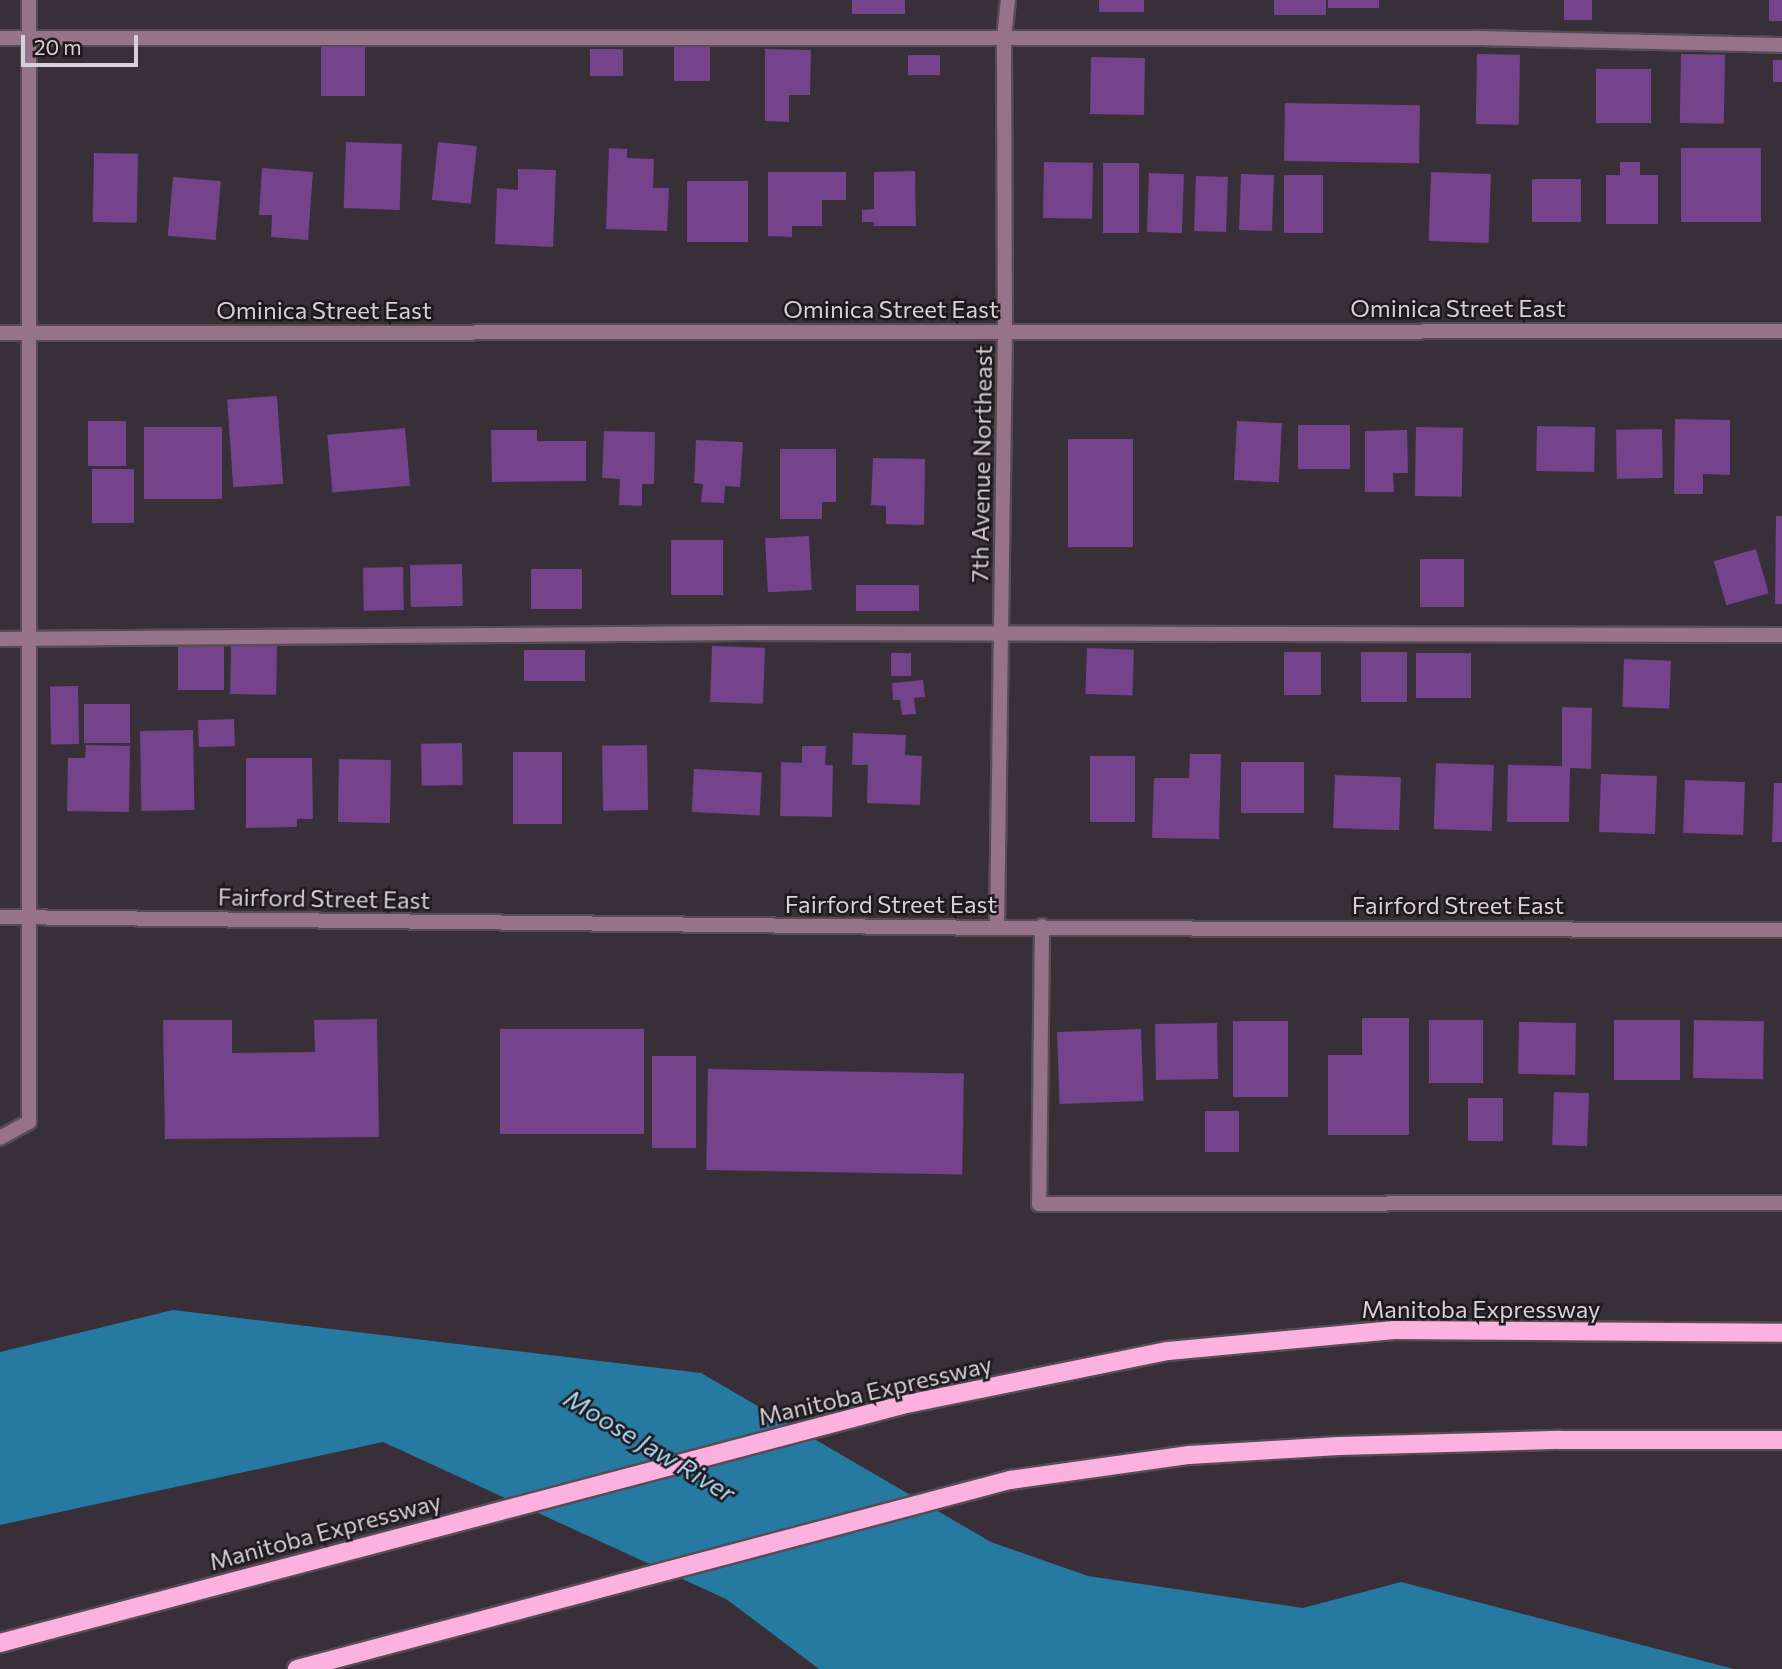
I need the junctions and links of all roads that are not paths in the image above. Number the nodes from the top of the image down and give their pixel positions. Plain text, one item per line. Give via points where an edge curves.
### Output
1 (29, 0) edge
2 (1007, 0) edge
3 (0, 38) edge
4 (30, 38) junction
5 (1004, 38) junction
6 (1782, 45) edge
7 (1782, 331) edge
8 (1005, 332) junction
9 (0, 333) edge
10 (27, 333) junction
11 (1002, 635) junction
12 (1782, 635) edge
13 (0, 639) edge
14 (28, 639) junction
15 (0, 917) edge
16 (29, 917) junction
17 (1042, 926) junction
18 (997, 928) junction
19 (1782, 930) edge
20 (0, 1138) edge
21 (1782, 1203) edge
22 (1782, 1333) edge
23 (1782, 1440) edge
24 (0, 1643) edge
25 (297, 1669) edge

1 - 4 street
2 - 5 street, 7th Avenue Northeast
3 - 4 street
4 - 5 street
4 - 10 street
5 - 6 street via 1475,38
5 - 8 street, 7th Avenue Northeast
7 - 8 street, Ominica Street East
8 - 10 street, Ominica Street East
8 - 11 street, 7th Avenue Northeast
9 - 10 street, Ominica Street East
10 - 14 street
11 - 12 street
11 - 14 street
11 - 18 street, 7th Avenue Northeast
13 - 14 street
14 - 16 street
15 - 16 street, Fairford Street East
16 - 18 street, Fairford Street East
16 - 20 street via 29,1122
17 - 18 street, Fairford Street East
17 - 19 street, Fairford Street East
17 - 21 street via 1039,1204
22 - 24 main road, Manitoba Expressway via 1394,1330 1168,1351 902,1405
23 - 25 main road via 1339,1446 1189,1455 1010,1480

